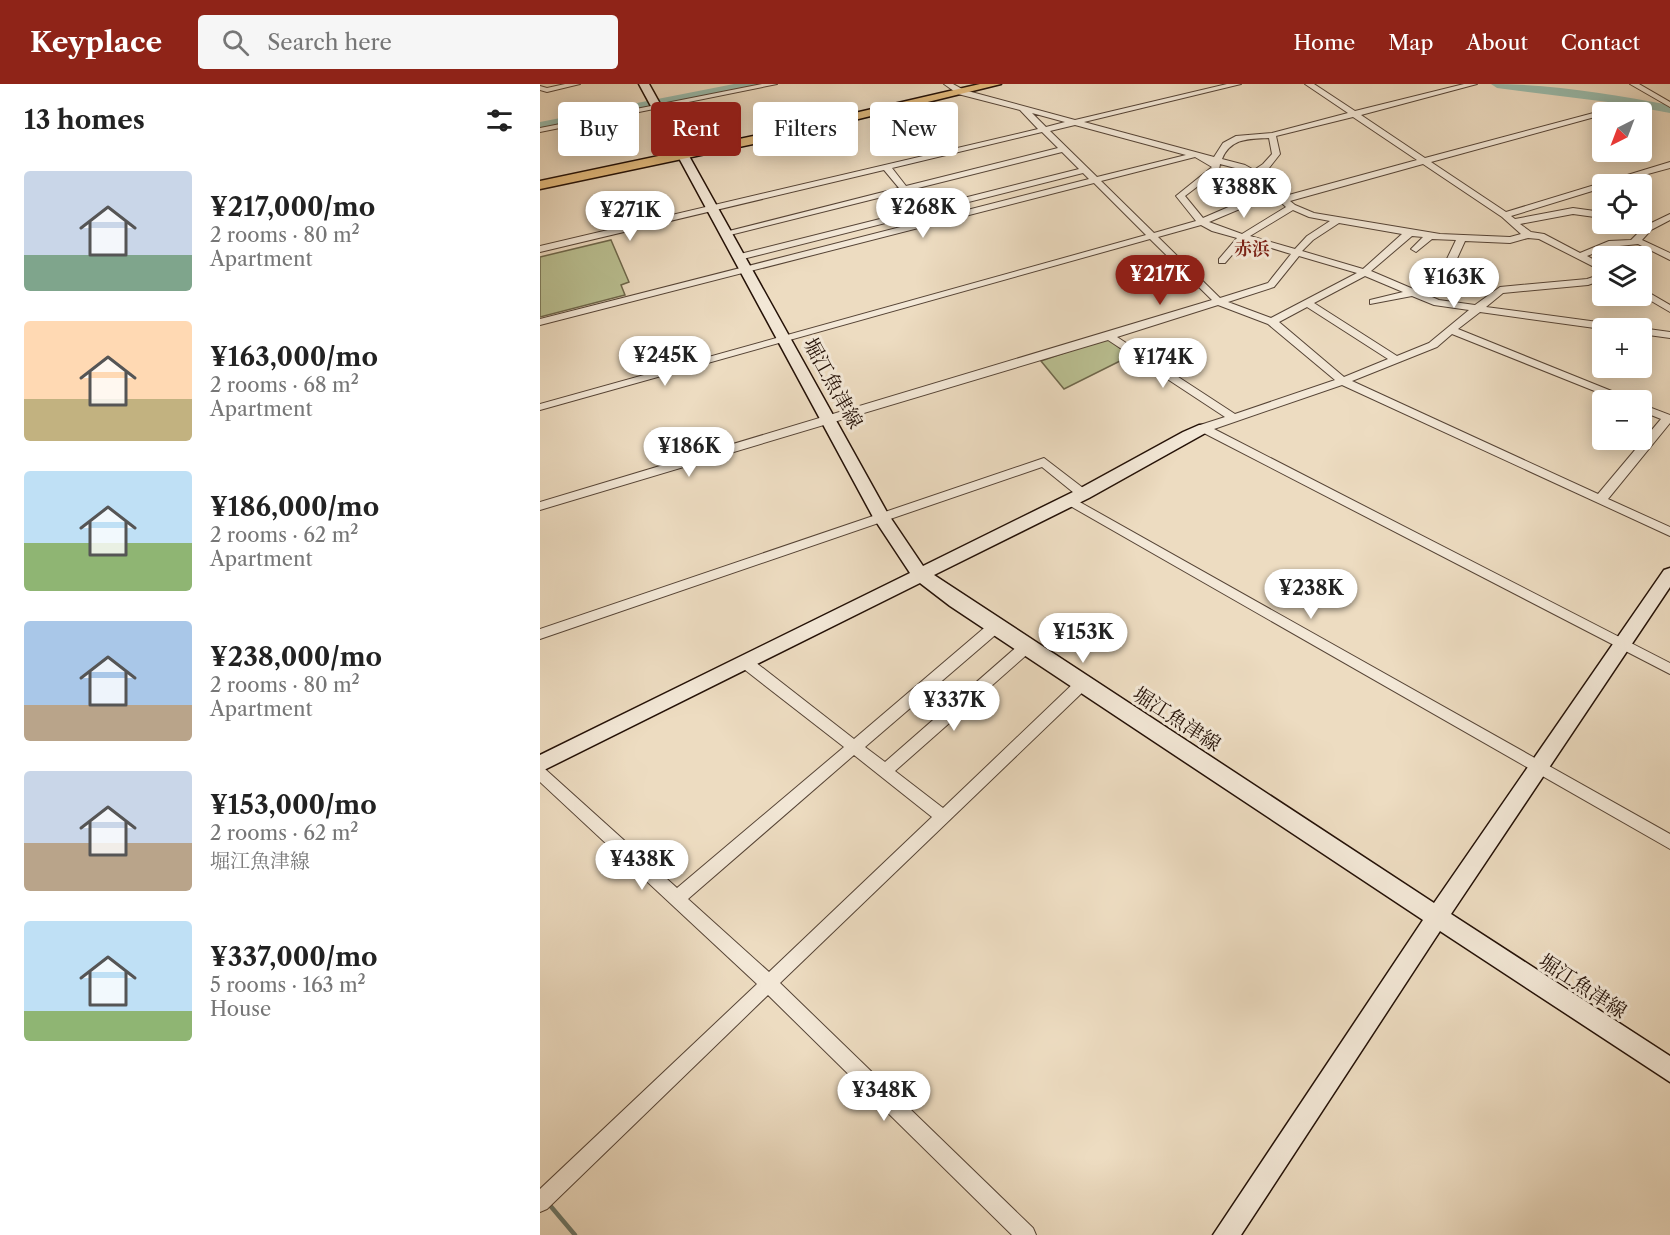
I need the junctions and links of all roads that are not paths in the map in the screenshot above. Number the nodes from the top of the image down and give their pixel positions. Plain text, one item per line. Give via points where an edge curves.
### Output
1 (576, 84) edge
2 (644, 84) edge
3 (773, 84) edge
4 (948, 84) edge
5 (995, 84) edge
6 (1237, 84) edge
7 (1309, 84) edge
8 (1473, 84) edge
9 (1634, 84) edge
10 (540, 88) edge
11 (961, 92) junction
12 (654, 102) edge
13 (667, 102) edge
14 (651, 105) edge
15 (1670, 105) edge
16 (1022, 108) junction
17 (1352, 113) junction
18 (1592, 115) edge
19 (1076, 123) junction
20 (540, 130) edge
21 (1043, 131) junction
22 (1272, 135) junction
23 (741, 141) edge
24 (1062, 150) junction
25 (1192, 155) junction
26 (675, 156) edge
27 (685, 156) edge
28 (975, 159) junction
29 (1218, 160) junction
30 (1423, 161) junction
31 (1670, 165) edge
32 (887, 168) junction
33 (1084, 170) junction
34 (1254, 174) junction
35 (1639, 174) edge
36 (1095, 181) junction
37 (540, 185) edge
38 (1592, 188) edge
39 (904, 189) junction
40 (1274, 191) junction
41 (1282, 200) junction
42 (1292, 207) junction
43 (714, 209) junction
44 (922, 211) junction
45 (1592, 214) edge
46 (1506, 215) junction
47 (1338, 220) junction
48 (1202, 222) junction
49 (1515, 222) junction
50 (1664, 222) edge
51 (726, 233) junction
52 (1409, 234) junction
53 (1528, 235) junction
54 (1153, 236) junction
55 (1430, 236) junction
56 (1242, 237) junction
57 (1462, 237) junction
58 (1635, 240) junction
59 (540, 249) edge
60 (1416, 249) dead end
61 (1296, 252) junction
62 (1581, 256) junction
63 (1670, 257) edge
64 (1222, 261) dead end
65 (1592, 262) edge
66 (742, 263) junction
67 (1450, 263) dead end
68 (1365, 272) junction
69 (1592, 281) edge
70 (1411, 293) junction
71 (1652, 298) edge
72 (1219, 302) junction
73 (1372, 302) dead end
74 (1307, 303) junction
75 (1670, 309) edge
76 (1475, 310) junction
77 (540, 322) edge
78 (1272, 322) junction
79 (1592, 325) edge
80 (1451, 330) junction
81 (1652, 333) edge
82 (1670, 335) edge
83 (1109, 336) junction
84 (783, 339) junction
85 (1396, 360) junction
86 (1343, 381) junction
87 (1600, 390) edge
88 (540, 407) edge
89 (1652, 411) edge
90 (1233, 417) junction
91 (1669, 418) edge
92 (828, 420) junction
93 (1204, 428) junction
94 (1076, 497) junction
95 (1601, 499) junction
96 (540, 506) edge
97 (881, 517) junction
98 (1670, 532) edge
99 (920, 574) junction
100 (1670, 574) edge
101 (995, 627) junction
102 (540, 634) edge
103 (1621, 644) junction
104 (1026, 648) junction
105 (745, 662) junction
106 (1670, 669) edge
107 (1082, 684) junction
108 (851, 747) junction
109 (540, 764) edge
110 (1537, 766) junction
111 (885, 771) junction
112 (540, 772) edge
113 (942, 816) junction
114 (1670, 842) edge
115 (676, 899) junction
116 (1437, 917) junction
117 (768, 983) junction
118 (1670, 1070) edge
119 (540, 1202) edge
120 (1026, 1235) edge
121 (1226, 1235) edge

1 - 10 street
2 - 12 main road, 堀江魚津線
3 - 13 street
4 - 11 street
5 - 11 main road
6 - 19 street
7 - 17 street
8 - 17 street
9 - 15 street
11 - 16 street
11 - 23 main road
14 - 20 street
16 - 19 street
16 - 21 street
17 - 22 street
17 - 30 street
18 - 30 street
19 - 21 street
19 - 25 street
21 - 24 street
21 - 28 street
22 - 29 street via 1229,140 1221,148
22 - 34 street via 1276,154
24 - 28 street
24 - 33 street
25 - 29 street
25 - 36 street
25 - 48 street via 1216,164 1180,196
26 - 37 main road
27 - 43 main road, 堀江魚津線
28 - 32 street
28 - 39 street
29 - 34 street
30 - 41 street
30 - 46 street
31 - 35 street
32 - 39 street
32 - 43 street
33 - 36 street
33 - 44 street
34 - 40 street
36 - 54 street
36 - 66 street
38 - 46 street
39 - 44 street
39 - 51 street
40 - 41 street
40 - 48 street
41 - 42 street
42 - 47 street
42 - 56 street
43 - 51 main road, 堀江魚津線
43 - 59 street
44 - 66 street
45 - 49 street via 1573,211
46 - 49 street
47 - 52 street
47 - 61 street
48 - 54 street
48 - 56 street
49 - 53 street
50 - 58 street via 1648,228
51 - 66 main road, 堀江魚津線
52 - 55 street
52 - 68 street
53 - 57 street via 1510,240
53 - 62 street via 1541,236
54 - 72 street
54 - 84 street
55 - 57 street
55 - 60 street
56 - 61 street
56 - 64 street
57 - 67 street
58 - 62 street via 1609,243
58 - 63 street
61 - 68 street
61 - 72 street via 1284,274 1271,285
62 - 65 street
66 - 77 street
66 - 84 main road, 堀江魚津線
68 - 70 street
68 - 74 street
69 - 76 street via 1500,290
70 - 73 street
70 - 76 street
71 - 75 street
72 - 78 street
72 - 83 street
74 - 78 street
74 - 85 street
76 - 79 street
76 - 80 street
78 - 86 street
80 - 85 street via 1433,345
80 - 87 street
81 - 82 street
83 - 90 street
83 - 92 street
84 - 88 street
84 - 92 main road, 堀江魚津線
85 - 86 street
86 - 90 street
86 - 95 street
89 - 91 street
90 - 93 street
91 - 95 street
92 - 96 street
92 - 97 main road, 堀江魚津線
93 - 94 main road via 1179,438 1138,465
93 - 103 street
94 - 97 street via 1044,462
94 - 99 main road
94 - 110 street
95 - 98 street
97 - 99 main road, 堀江魚津線
97 - 102 street
99 - 101 main road, 堀江魚津線
99 - 105 main road
100 - 103 main road
101 - 104 main road, 堀江魚津線
101 - 108 street
103 - 106 street
103 - 110 main road
104 - 107 main road, 堀江魚津線
104 - 111 street
105 - 108 street
105 - 109 main road
107 - 113 street
107 - 116 main road, 堀江魚津線
108 - 111 street
108 - 115 street
110 - 114 street
110 - 116 main road
111 - 113 street
112 - 115 street
113 - 117 street
115 - 117 street
116 - 118 main road, 堀江魚津線
116 - 121 main road
117 - 119 street
117 - 120 street

